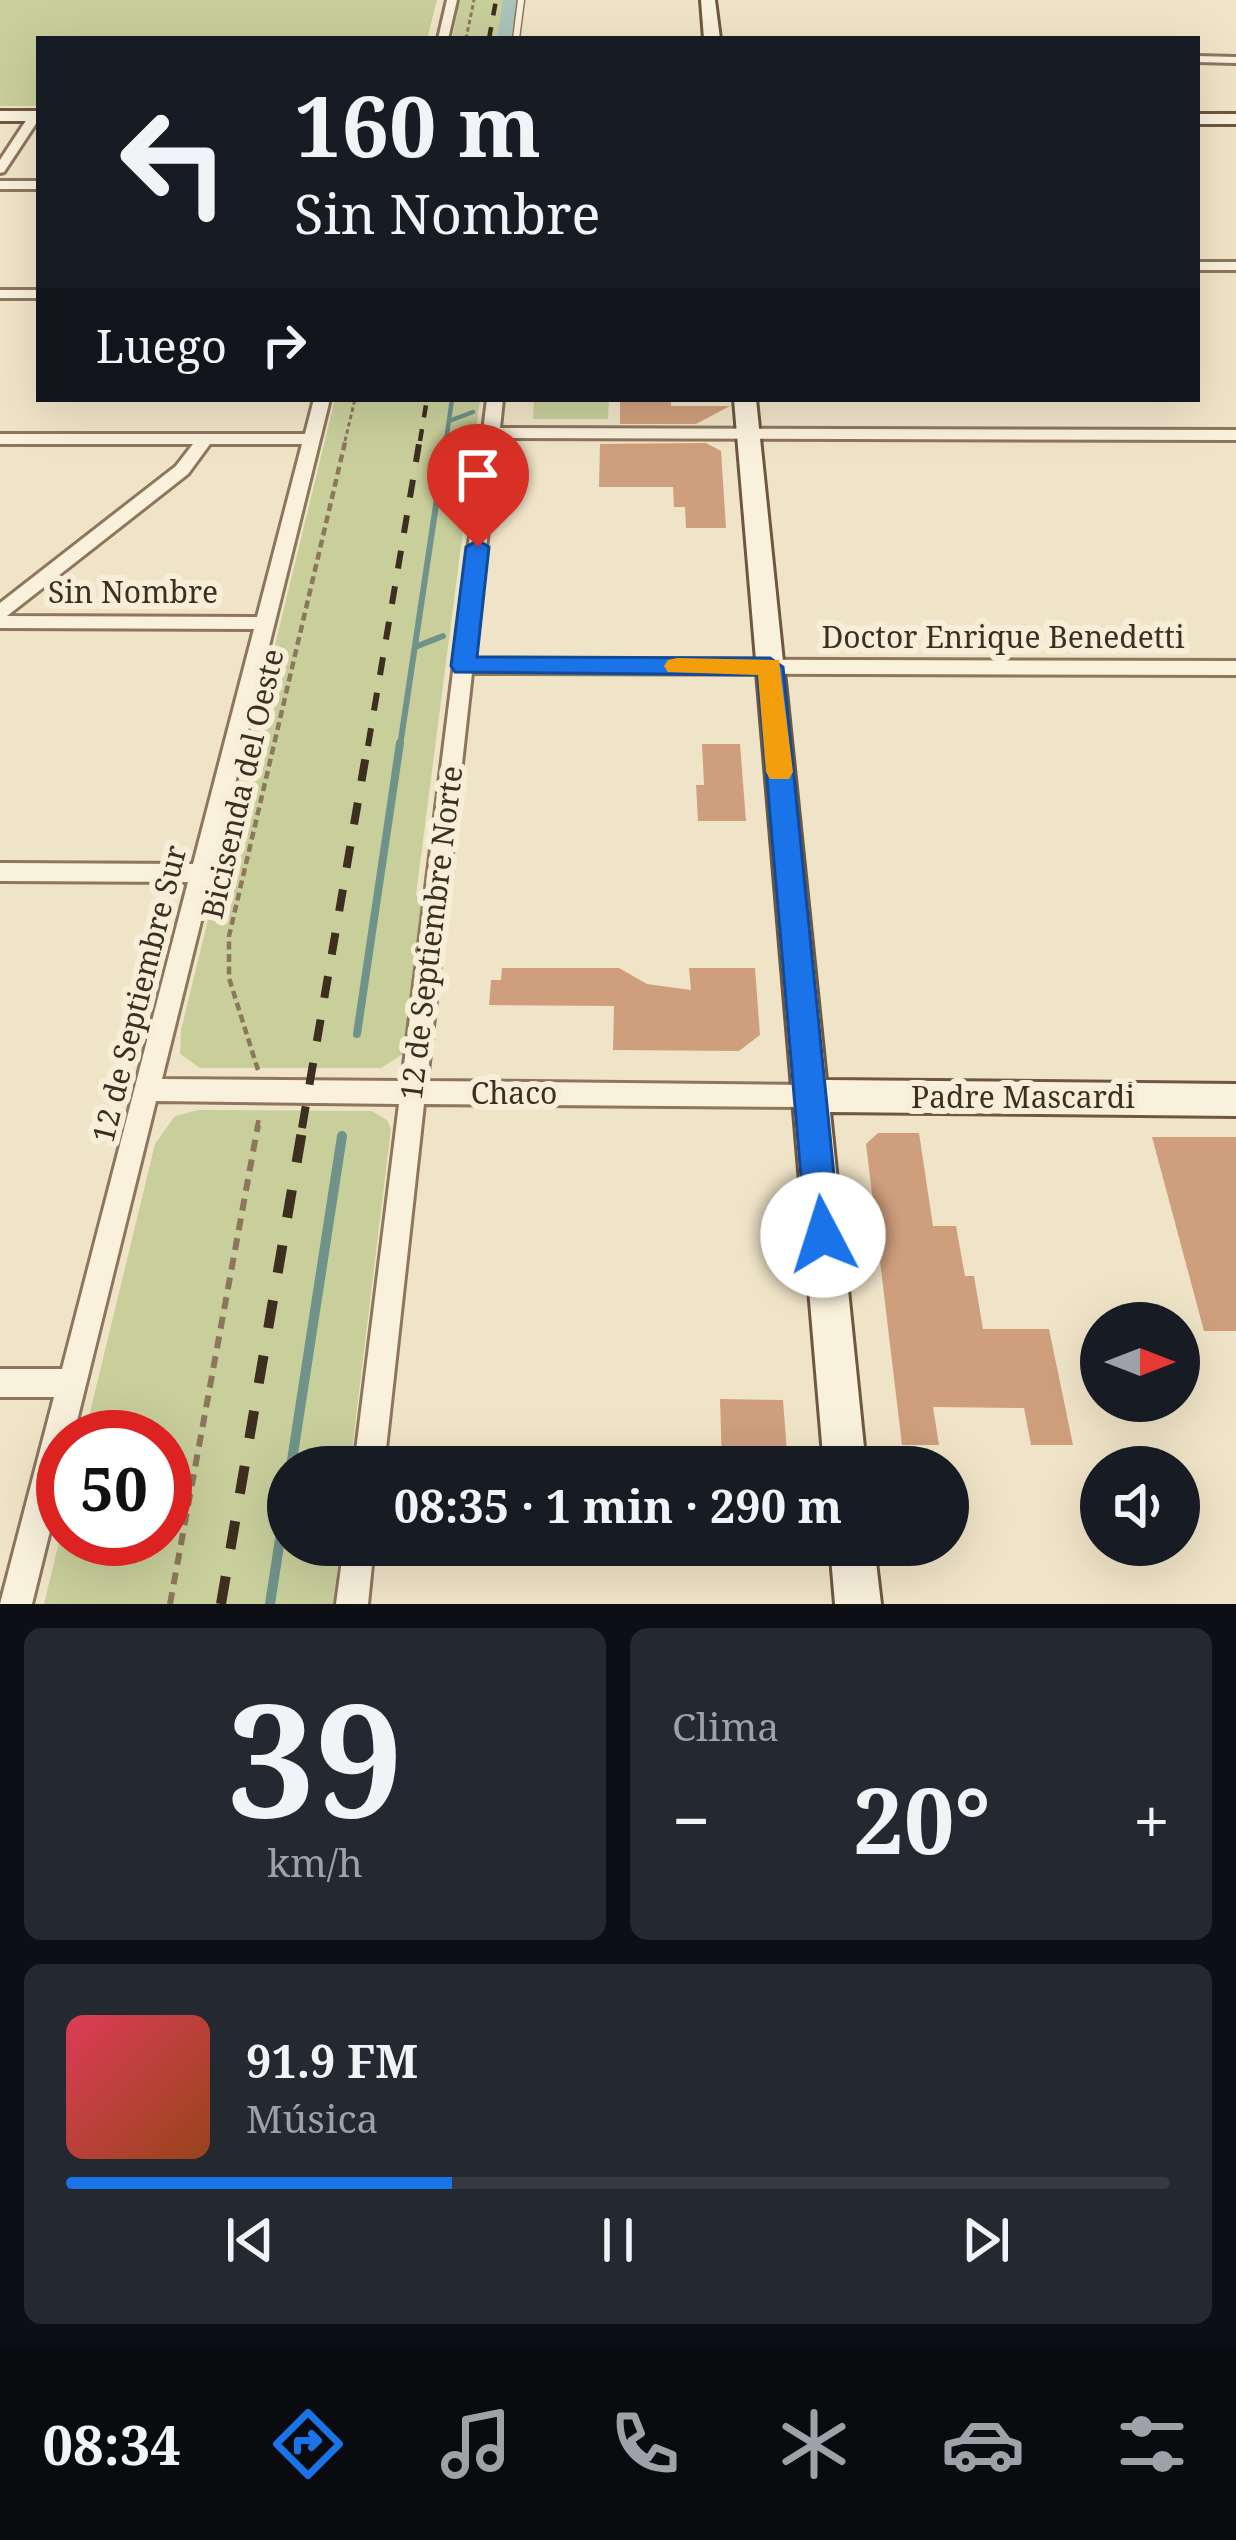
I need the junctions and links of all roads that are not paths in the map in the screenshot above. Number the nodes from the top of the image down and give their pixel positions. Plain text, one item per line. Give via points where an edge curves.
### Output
1 (452, 0) edge
2 (521, 0) edge
3 (708, 0) edge
4 (444, 36) edge
5 (516, 36) edge
6 (712, 36) edge
7 (1200, 59) edge
8 (1236, 59) edge
9 (0, 116) edge
10 (36, 116) edge
11 (36, 117) edge
12 (1200, 119) edge
13 (1236, 119) edge
14 (0, 169) edge
15 (0, 185) edge
16 (36, 185) edge
17 (1200, 266) edge
18 (1236, 266) edge
19 (0, 293) edge
20 (36, 293) edge
21 (321, 402) edge
22 (496, 402) edge
23 (745, 402) edge
24 (491, 433) junction
25 (748, 434) junction
26 (1236, 436) edge
27 (0, 439) edge
28 (205, 439) junction
29 (312, 439) junction
30 (0, 612) edge
31 (0, 622) edge
32 (266, 623) junction
33 (464, 666) junction
34 (770, 667) junction
35 (1236, 668) edge
36 (0, 872) edge
37 (202, 873) junction
38 (147, 1090) junction
39 (413, 1094) junction
40 (810, 1096) junction
41 (1236, 1100) edge
42 (0, 1383) edge
43 (73, 1383) junction
44 (371, 1446) edge
45 (843, 1446) edge
46 (357, 1566) edge
47 (854, 1566) edge
48 (16, 1604) edge
49 (352, 1604) edge
50 (858, 1604) edge

1 - 4 street
2 - 5 lane
3 - 6 main road
7 - 8 street
9 - 10 main road
11 - 14 street
12 - 13 main road
15 - 16 street
17 - 18 street
19 - 20 street
21 - 29 street, 12 de Septiembre Sur
22 - 24 street, 12 de Septiembre Norte
23 - 25 main road
24 - 25 street
24 - 33 street, 12 de Septiembre Norte
25 - 26 street
25 - 34 main road
27 - 28 street
28 - 29 street
28 - 30 street via 182,470
29 - 32 street, 12 de Septiembre Sur
31 - 32 street, Sin Nombre
32 - 37 street, 12 de Septiembre Sur
33 - 34 street
33 - 39 street, 12 de Septiembre Norte
34 - 35 street, Doctor Enrique Benedetti
34 - 40 main road
36 - 37 street
37 - 38 street, 12 de Septiembre Sur
38 - 39 street, Chaco
38 - 43 street, 12 de Septiembre Sur
39 - 40 street, Chaco
39 - 44 street, 12 de Septiembre Norte
40 - 41 main road, Padre Mascardi
40 - 45 main road
42 - 43 street
43 - 48 street, 12 de Septiembre Sur
46 - 49 street
47 - 50 main road

